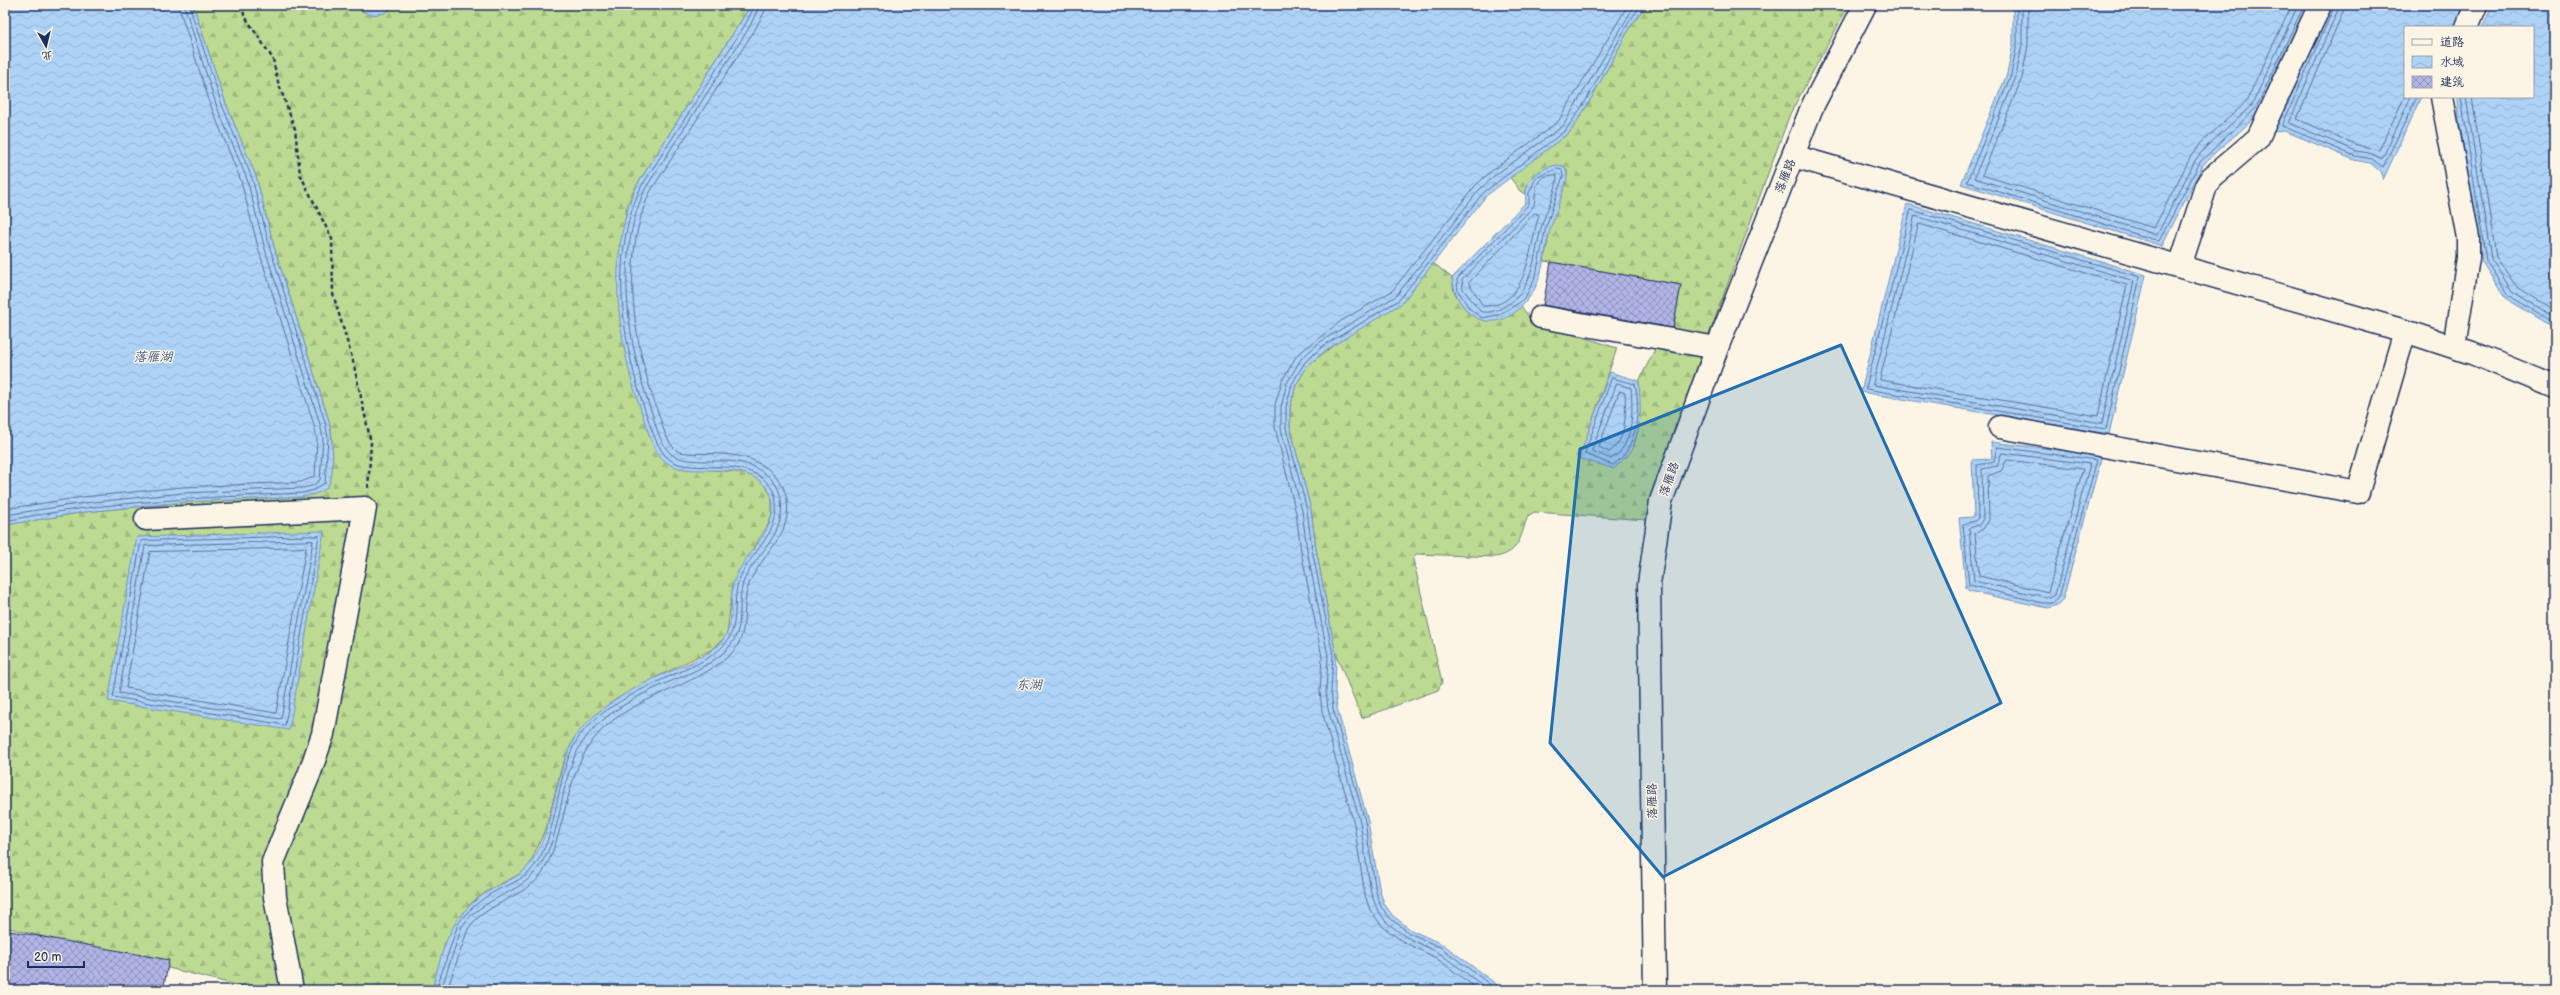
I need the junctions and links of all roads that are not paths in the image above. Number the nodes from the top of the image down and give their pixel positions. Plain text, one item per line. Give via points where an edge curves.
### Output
1 (1865, 5) edge
2 (2320, 5) edge
3 (2476, 5) edge
4 (2467, 26) edge
5 (2442, 98) edge
6 (1793, 156) junction
7 (2180, 266) junction
8 (1541, 317) dead end
9 (2405, 331) junction
10 (2454, 347) junction
11 (1717, 348) junction
12 (2555, 387) edge
13 (2000, 427) dead end
14 (146, 519) dead end
15 (292, 990) edge
16 (1655, 990) edge

1 - 6 street, 落雁路 via 1812,107
2 - 7 street via 2261,133 2211,178 2206,186
3 - 4 street
5 - 10 street via 2468,238 2468,258
6 - 7 street
6 - 11 street, 落雁路
7 - 9 street
8 - 11 street
9 - 10 street
9 - 13 street via 2358,492
10 - 12 street
11 - 16 street, 落雁路 via 1661,501 1649,584
14 - 15 street via 364,508 323,734 273,862 275,897

